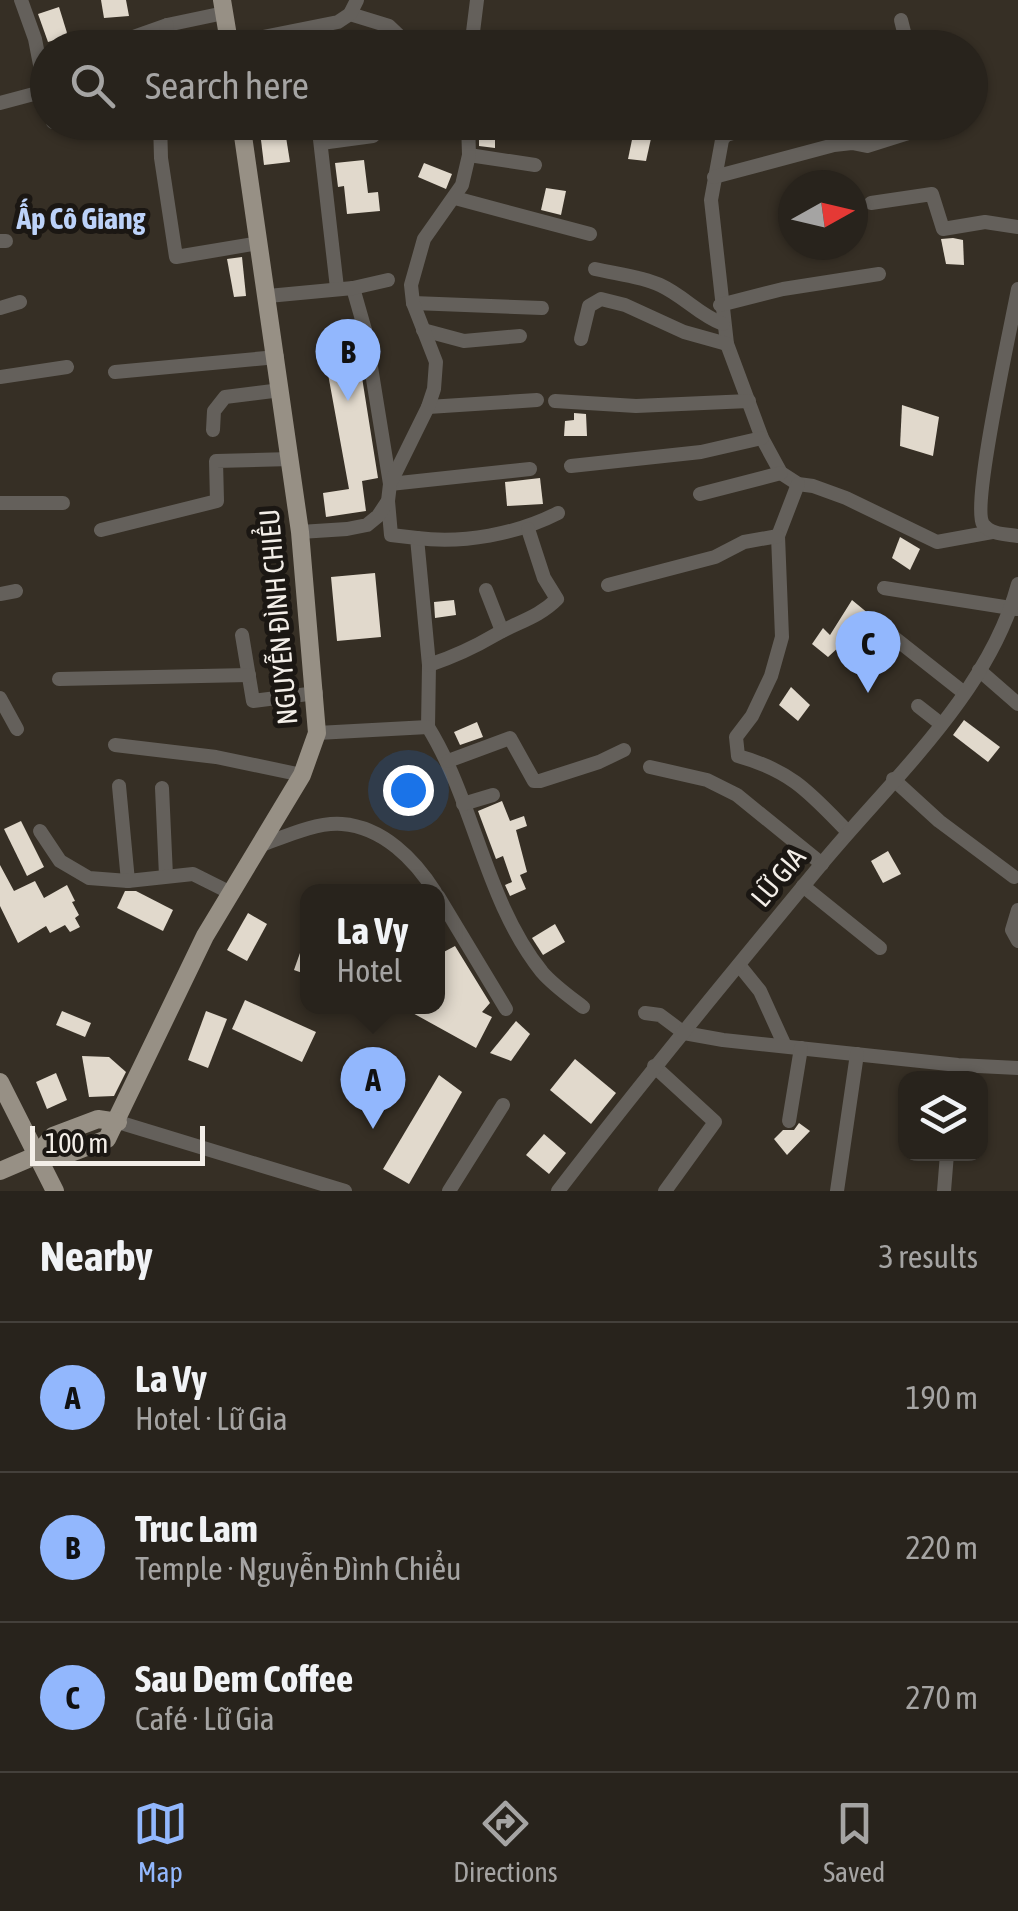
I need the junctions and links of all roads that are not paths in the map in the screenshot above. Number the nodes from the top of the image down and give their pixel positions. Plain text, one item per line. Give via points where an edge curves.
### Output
1 (21, 0) edge
2 (476, 0) edge
3 (355, 4) edge
4 (223, 6) edge
5 (901, 20) dead end
6 (167, 25) junction
7 (32, 30) edge
8 (153, 30) edge
9 (166, 30) edge
10 (303, 30) edge
11 (393, 30) edge
12 (474, 30) edge
13 (904, 30) edge
14 (30, 100) edge
15 (0, 103) edge
16 (160, 140) edge
17 (244, 140) edge
18 (321, 140) edge
19 (343, 140) edge
20 (469, 140) edge
21 (724, 140) edge
22 (887, 140) edge
23 (321, 143) junction
24 (469, 155) junction
25 (535, 165) dead end
26 (714, 177) junction
27 (455, 198) junction
28 (871, 203) dead end
29 (1018, 227) edge
30 (590, 234) dead end
31 (260, 244) junction
32 (595, 269) dead end
33 (879, 274) dead end
34 (388, 280) dead end
35 (337, 288) junction
36 (353, 288) junction
37 (1018, 289) edge
38 (268, 296) junction
39 (20, 302) dead end
40 (412, 303) junction
41 (720, 306) junction
42 (0, 308) edge
43 (542, 308) dead end
44 (723, 324) junction
45 (423, 330) junction
46 (520, 336) dead end
47 (581, 339) dead end
48 (726, 344) junction
49 (276, 356) junction
50 (66, 367) dead end
51 (115, 372) dead end
52 (0, 378) edge
53 (281, 390) junction
54 (537, 400) dead end
55 (555, 401) dead end
56 (749, 401) junction
57 (428, 408) junction
58 (213, 430) dead end
59 (762, 438) junction
60 (290, 460) junction
61 (571, 466) dead end
62 (530, 468) dead end
63 (781, 473) junction
64 (390, 484) junction
65 (798, 484) junction
66 (700, 494) dead end
67 (388, 501) junction
68 (0, 502) edge
69 (62, 502) dead end
70 (558, 514) dead end
71 (528, 529) junction
72 (101, 530) dead end
73 (300, 532) junction
74 (992, 532) junction
75 (778, 536) junction
76 (1018, 536) edge
77 (416, 538) junction
78 (1018, 584) edge
79 (608, 585) dead end
80 (884, 588) dead end
81 (486, 590) dead end
82 (1015, 608) edge
83 (502, 632) junction
84 (887, 632) dead end
85 (242, 635) dead end
86 (428, 665) junction
87 (979, 670) junction
88 (249, 674) junction
89 (60, 679) dead end
90 (963, 692) junction
91 (316, 693) junction
92 (0, 698) edge
93 (1018, 704) edge
94 (918, 706) dead end
95 (941, 724) junction
96 (428, 727) junction
97 (18, 729) dead end
98 (318, 733) junction
99 (116, 745) dead end
100 (624, 750) dead end
101 (448, 761) junction
102 (650, 767) dead end
103 (302, 775) junction
104 (893, 780) junction
105 (119, 786) dead end
106 (162, 788) dead end
107 (493, 795) dead end
108 (463, 804) junction
109 (40, 831) dead end
110 (848, 832) junction
111 (258, 846) junction
112 (822, 864) junction
113 (166, 876) junction
114 (1014, 877) dead end
115 (128, 881) junction
116 (429, 884) edge
117 (803, 886) junction
118 (229, 892) junction
119 (445, 908) edge
120 (1018, 910) edge
121 (1018, 941) edge
122 (880, 948) dead end
123 (738, 965) junction
124 (583, 1008) dead end
125 (506, 1009) dead end
126 (645, 1013) dead end
127 (684, 1033) junction
128 (793, 1047) junction
129 (857, 1054) junction
130 (654, 1066) junction
131 (1018, 1068) edge
132 (951, 1071) edge
133 (972, 1071) edge
134 (0, 1082) edge
135 (503, 1105) dead end
136 (788, 1120) dead end
137 (118, 1122) junction
138 (35, 1156) junction
139 (946, 1161) edge
140 (0, 1171) edge
141 (55, 1191) edge
142 (345, 1191) edge
143 (449, 1191) edge
144 (558, 1191) edge
145 (665, 1191) edge
146 (837, 1191) edge
147 (944, 1191) edge

1 - 7 street
2 - 12 street
3 - 10 street via 338,22
3 - 11 street
4 - 6 street
5 - 13 street
6 - 8 street
6 - 9 street
14 - 15 street
16 - 31 street via 176,257
17 - 31 main road, NGUYỄN ĐÌNH CHIỂU
18 - 23 street
19 - 23 street
20 - 24 street
21 - 26 street
22 - 26 street via 834,146
23 - 35 street
24 - 25 street
24 - 27 street
26 - 41 street
27 - 30 street
27 - 40 street via 424,239
28 - 29 street via 932,194 944,228 986,222
31 - 38 main road, NGUYỄN ĐÌNH CHIỂU
32 - 44 street via 660,285
33 - 41 street via 783,288
34 - 36 street
35 - 36 street
35 - 38 street
36 - 64 street
37 - 74 street via 980,502 981,520
38 - 49 main road, NGUYỄN ĐÌNH CHIỂU
39 - 42 street
40 - 43 street
40 - 45 street
41 - 44 street
44 - 48 street
45 - 46 street via 464,341
45 - 57 street via 436,362
47 - 48 street via 589,306 600,299
48 - 56 street
49 - 51 street
49 - 53 main road, NGUYỄN ĐÌNH CHIỂU
50 - 52 street
53 - 58 street via 225,397 214,411
53 - 60 main road, NGUYỄN ĐÌNH CHIỂU
54 - 57 street
55 - 56 street
56 - 59 street
57 - 64 street
59 - 61 street via 701,452
59 - 63 street
60 - 72 street via 216,461 217,501
60 - 73 main road, NGUYỄN ĐÌNH CHIỂU
62 - 64 street
63 - 65 street
63 - 66 street
64 - 67 street
65 - 74 street via 846,498 937,542
65 - 75 street
67 - 73 street via 367,524
67 - 77 street via 392,535
68 - 69 street
70 - 71 street
71 - 77 street
71 - 83 street via 558,599
73 - 91 main road, NGUYỄN ĐÌNH CHIỂU
74 - 76 street
75 - 79 street
75 - 110 street via 782,637 771,676 736,737 738,756 795,780
77 - 86 street
78 - 82 street, LỮ GIA
80 - 82 street
81 - 83 street
82 - 87 street, LỮ GIA
83 - 86 street
84 - 90 street
85 - 88 street
86 - 96 street
87 - 90 street, LỮ GIA
87 - 93 street
88 - 89 street
88 - 91 street via 253,701
90 - 95 street, LỮ GIA
91 - 98 main road, NGUYỄN ĐÌNH CHIỂU
92 - 97 street
94 - 95 street
95 - 104 street, LỮ GIA
96 - 98 street
96 - 101 street
98 - 103 main road, NGUYỄN ĐÌNH CHIỂU
99 - 103 street via 216,756
100 - 101 street via 540,781 510,738
101 - 108 street
102 - 112 street via 723,787
103 - 111 main road, NGUYỄN ĐÌNH CHIỂU
104 - 110 street, LỮ GIA
104 - 114 street
105 - 115 street
106 - 113 street
107 - 108 street
108 - 124 street via 527,947 544,974
109 - 115 street via 67,868 89,878
110 - 112 street, LỮ GIA
111 - 116 street via 344,824 403,850
111 - 118 main road, NGUYỄN ĐÌNH CHIỂU
112 - 117 street, LỮ GIA
113 - 115 street
113 - 118 street via 192,874
117 - 122 street
117 - 123 street, LỮ GIA
118 - 137 main road, NGUYỄN ĐÌNH CHIỂU
119 - 125 street
120 - 121 street via 1012,930
123 - 127 street, LỮ GIA
123 - 128 street
126 - 127 street via 660,1015
127 - 128 street
127 - 130 street, LỮ GIA
128 - 129 street
128 - 136 street
129 - 132 street
129 - 146 street
130 - 144 street, LỮ GIA
130 - 145 street via 715,1122
131 - 133 street
134 - 138 main road
135 - 143 street
137 - 138 main road via 98,1119 53,1136
137 - 142 street
138 - 140 main road
138 - 141 main road
139 - 147 street

